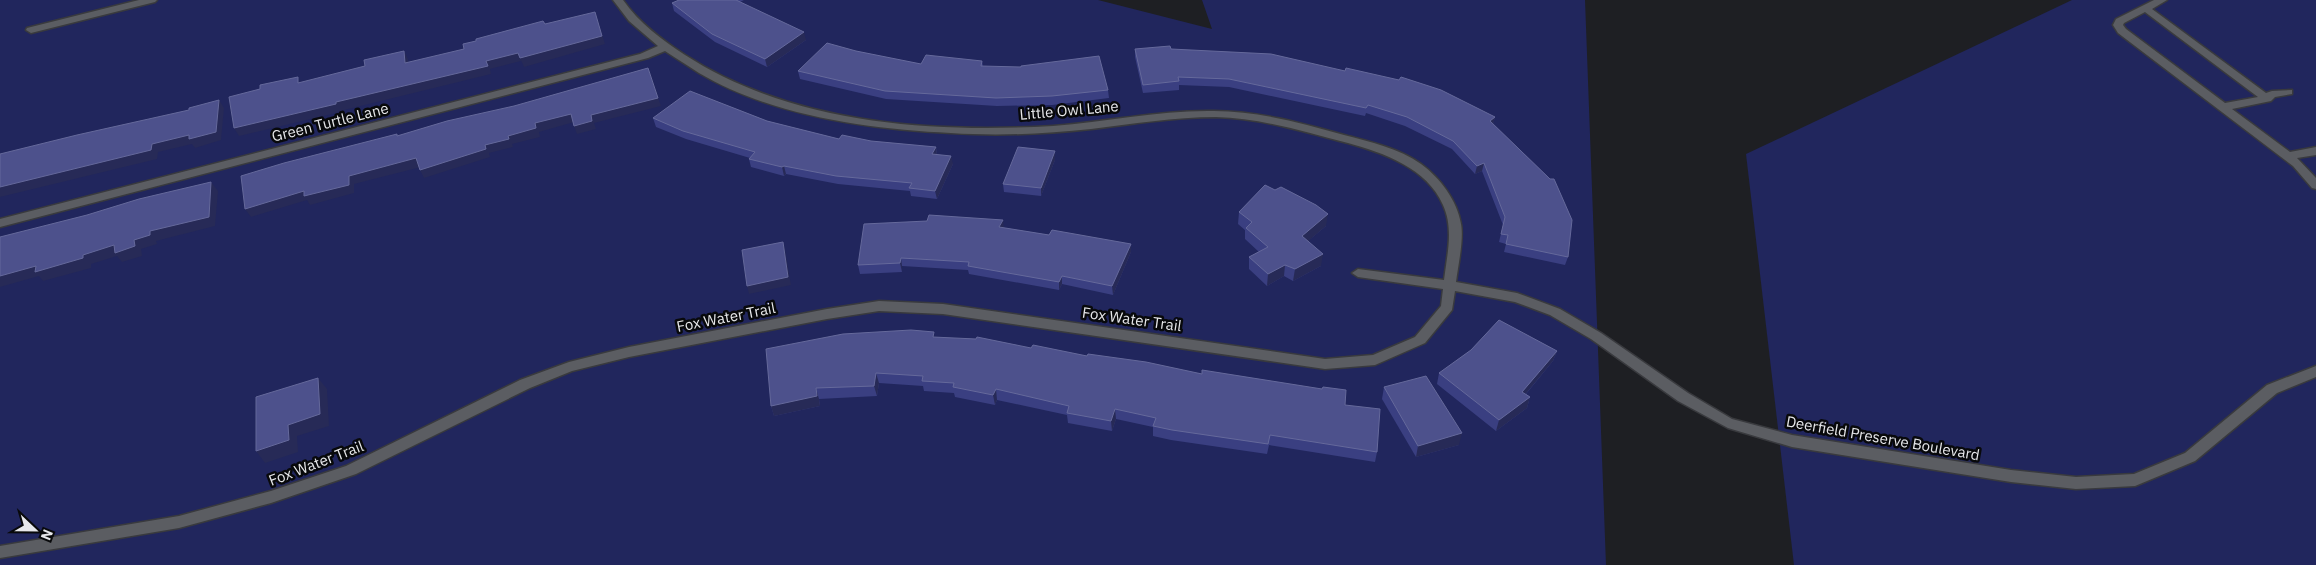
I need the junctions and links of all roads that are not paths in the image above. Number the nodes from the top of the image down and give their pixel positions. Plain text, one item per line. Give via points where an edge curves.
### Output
1 (152, 0) edge
2 (618, 0) edge
3 (2162, 0) edge
4 (2145, 8) junction
5 (31, 30) dead end
6 (666, 47) junction
7 (2288, 92) dead end
8 (2267, 99) junction
9 (2223, 107) junction
10 (2316, 151) edge
11 (2287, 156) junction
12 (2316, 185) edge
13 (0, 223) edge
14 (1358, 273) dead end
15 (1449, 285) junction
16 (2316, 372) edge
17 (0, 552) edge

1 - 5 street
2 - 6 street, Little Owl Lane via 642,29
3 - 4 street
4 - 8 street
4 - 9 street via 2120,20 2118,25 2122,31
6 - 13 street, Green Turtle Lane via 644,56
6 - 15 street, Little Owl Lane via 680,59 716,78 759,96 820,114 870,123 927,130 996,131 1055,129 1187,114 1218,114 1254,118 1372,146 1416,166 1438,186 1449,204 1456,225
7 - 8 street via 2272,94
8 - 9 street
9 - 11 street
10 - 11 street
11 - 12 street
14 - 15 street, Deerfield Preserve Boulevard
15 - 16 street, Deerfield Preserve Boulevard via 1517,298 1555,312 1596,336 1683,397 1728,422 1792,441 2011,476 2076,483 2135,480 2190,457 2272,389
15 - 17 street, Fox Water Trail via 1447,307 1420,340 1375,360 1325,364 942,309 879,306 827,314 629,352 569,367 525,384 351,470 271,497 179,522

